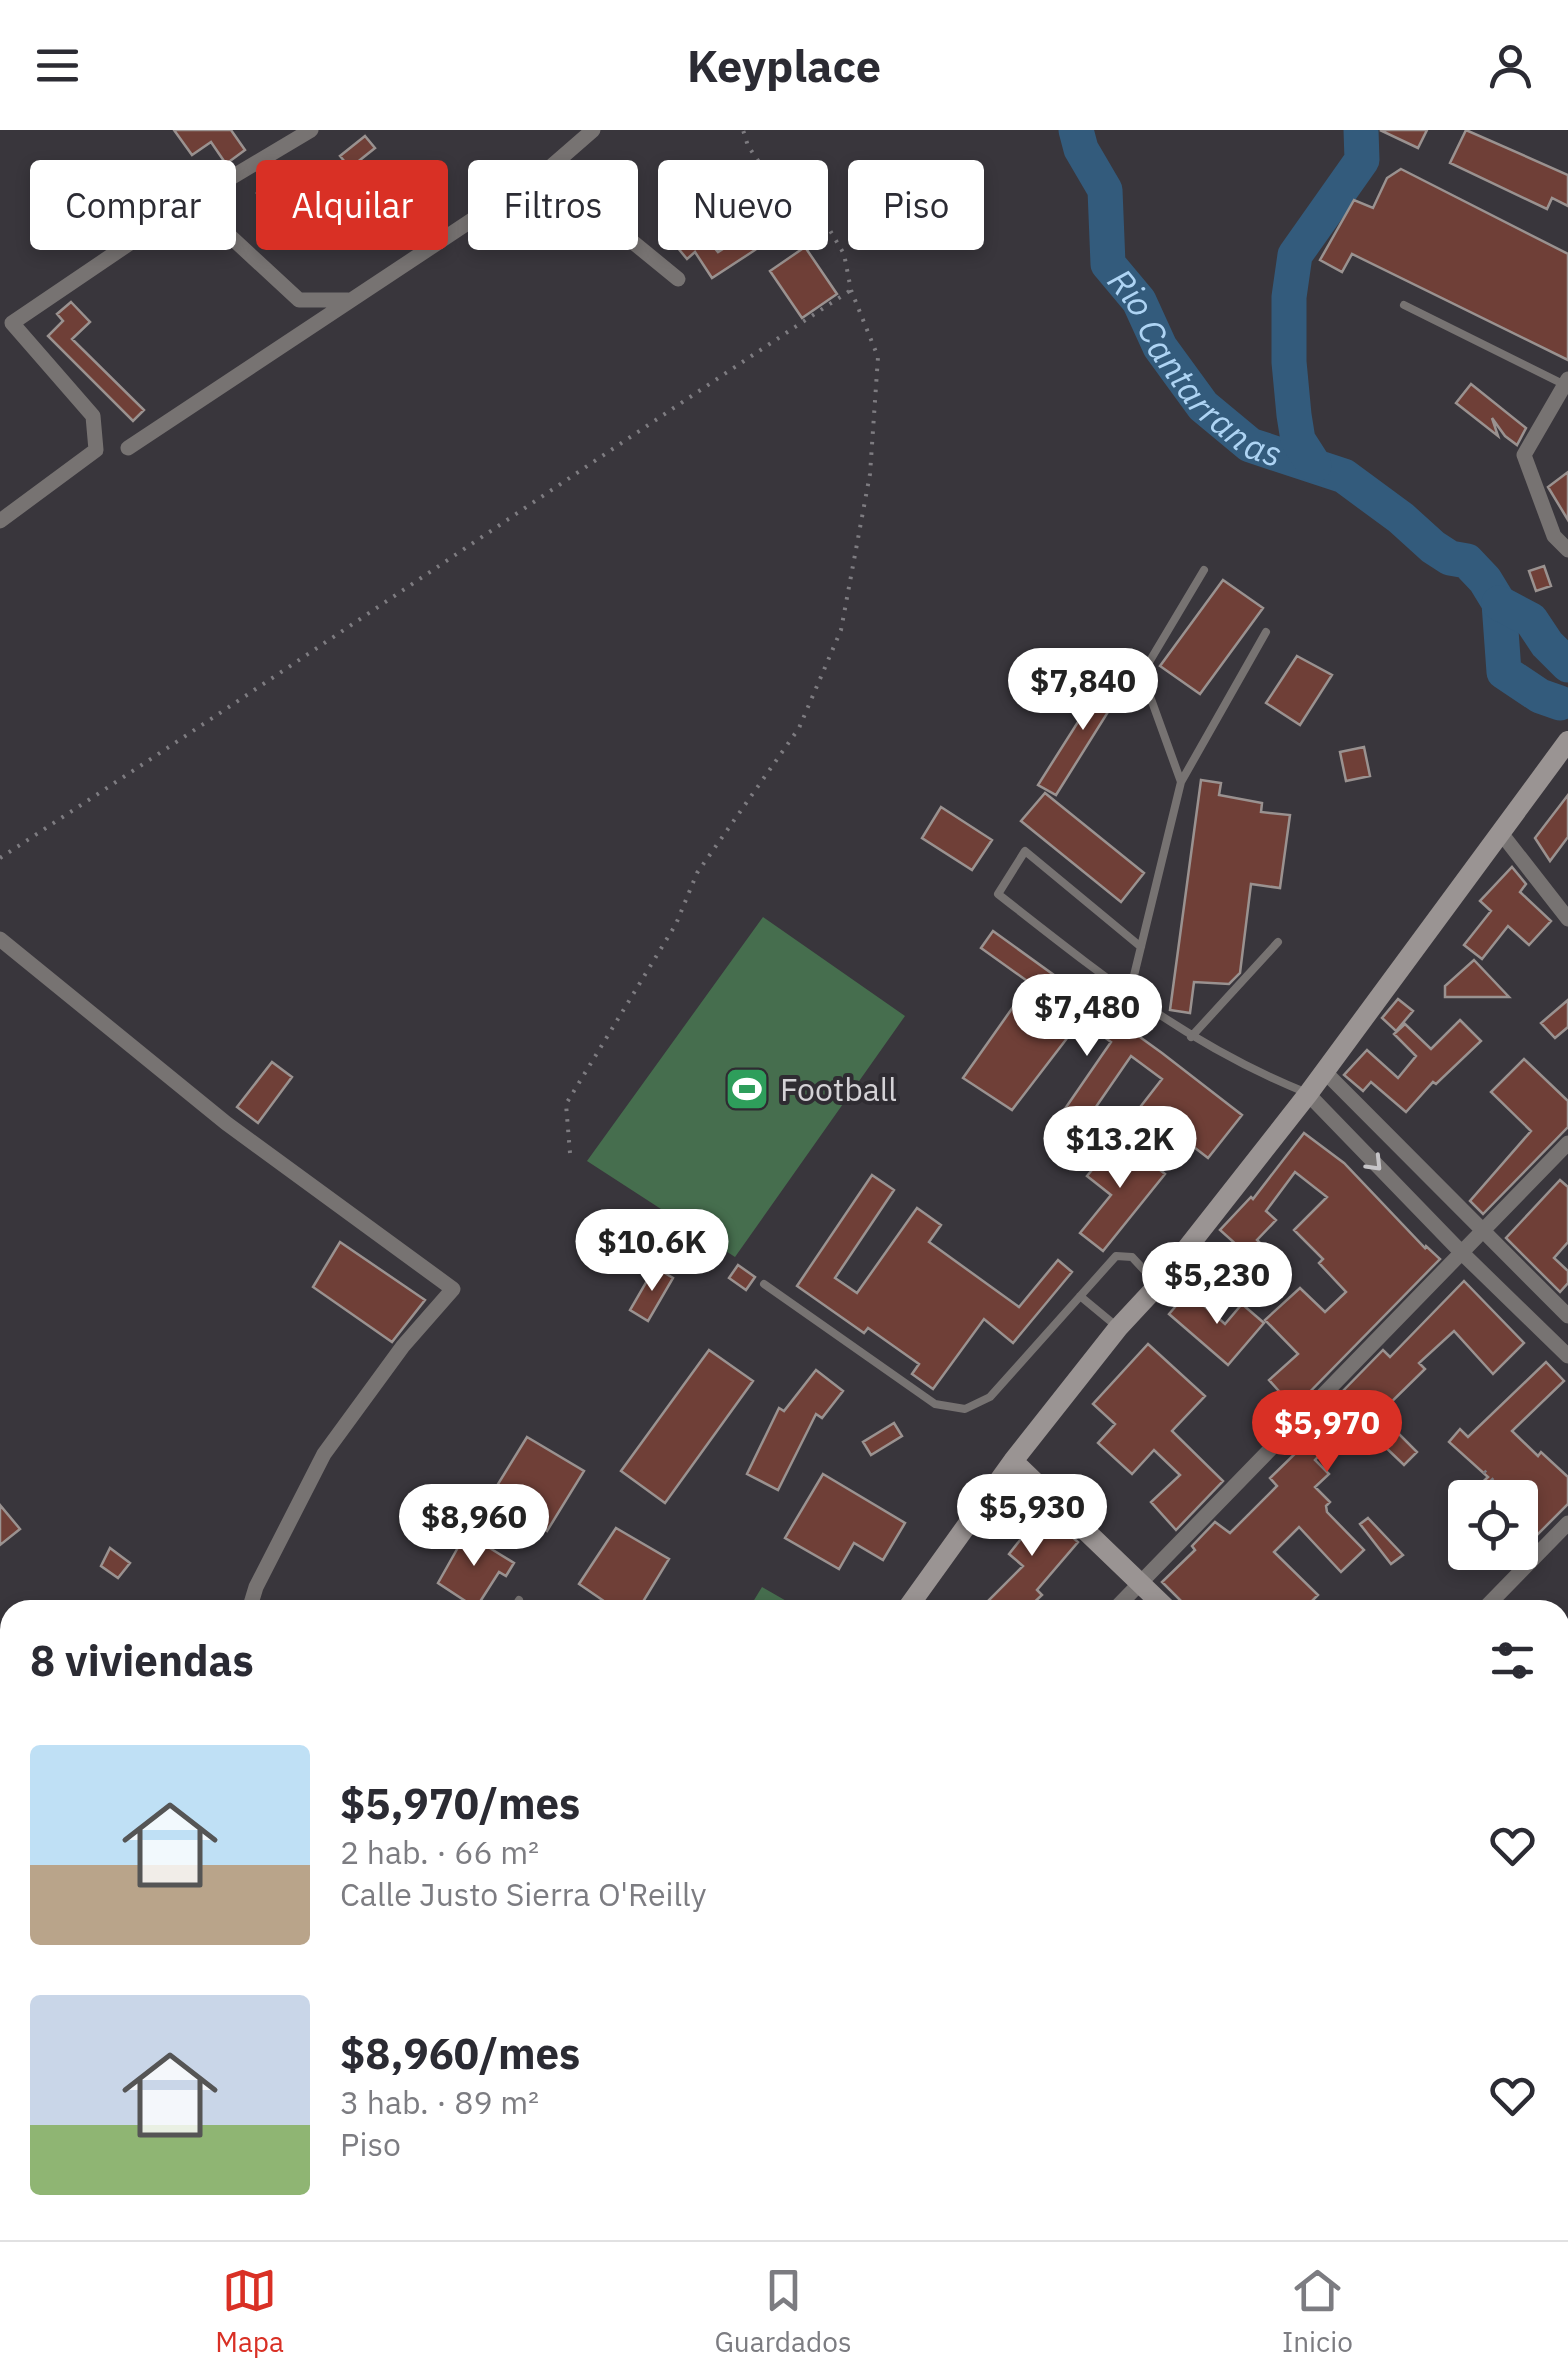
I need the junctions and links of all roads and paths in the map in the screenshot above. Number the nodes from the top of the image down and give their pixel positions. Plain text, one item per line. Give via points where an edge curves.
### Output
1 (311, 130) edge
2 (594, 130) edge
3 (744, 130) edge
4 (560, 160) edge
5 (236, 175) edge
6 (468, 222) edge
7 (236, 242) edge
8 (638, 247) edge
9 (120, 250) edge
10 (678, 279) dead end
11 (851, 290) junction
12 (348, 300) junction
13 (1404, 305) dead end
14 (1567, 382) edge
15 (128, 448) dead end
16 (0, 520) edge
17 (1568, 550) edge
18 (1204, 570) dead end
19 (1266, 632) dead end
20 (1568, 741) edge
21 (1180, 782) junction
22 (1501, 833) junction
23 (0, 858) edge
24 (1568, 919) edge
25 (0, 939) edge
26 (1278, 942) dead end
27 (1140, 947) junction
28 (1128, 996) junction
29 (1190, 1037) junction
30 (1324, 1071) junction
31 (1308, 1094) junction
32 (1568, 1143) edge
33 (570, 1153) dead end
34 (1480, 1230) junction
35 (1461, 1252) junction
36 (764, 1284) dead end
37 (1158, 1285) junction
38 (1080, 1296) junction
39 (1568, 1316) edge
40 (1118, 1328) junction
41 (1568, 1356) edge
42 (1013, 1461) junction
43 (1484, 1471) dead end
44 (1492, 1480) edge
45 (1568, 1524) edge
46 (1538, 1529) edge
47 (1550, 1542) junction
48 (1140, 1583) junction
49 (252, 1600) edge
50 (913, 1600) edge
51 (1124, 1600) edge
52 (1158, 1600) edge
53 (1492, 1600) edge

1 - 5 street
2 - 4 street
3 - 11 path via 779,191 825,222 844,254
6 - 12 street
7 - 12 street via 299,300
8 - 10 street
9 - 16 street via 12,323 93,416 96,450
11 - 23 path
11 - 33 path via 878,357 870,474 842,630 799,728 697,873 676,924 566,1104
12 - 15 street
13 - 14 lane
14 - 17 street via 1524,455 1554,536
18 - 21 lane via 1142,674
19 - 21 lane
20 - 22 street
21 - 27 lane
22 - 24 street
22 - 30 street
25 - 49 street via 226,1123 453,1289 324,1454
26 - 29 lane
27 - 28 lane
27 - 28 lane via 1025,851 998,894
28 - 29 lane
29 - 31 lane
30 - 31 street
30 - 34 street
31 -> 35 street
31 - 37 street
32 - 34 street
34 - 35 street
34 - 39 street
35 - 41 street
35 - 48 street
36 - 38 lane via 936,1404 965,1409 990,1397
37 - 38 lane via 1132,1257 1116,1256
37 - 40 street
38 - 40 lane
40 - 42 street
42 - 48 street
42 - 50 street
43 - 44 path
45 - 47 street
46 - 47 path
47 - 53 street
48 - 51 street
48 - 52 street

